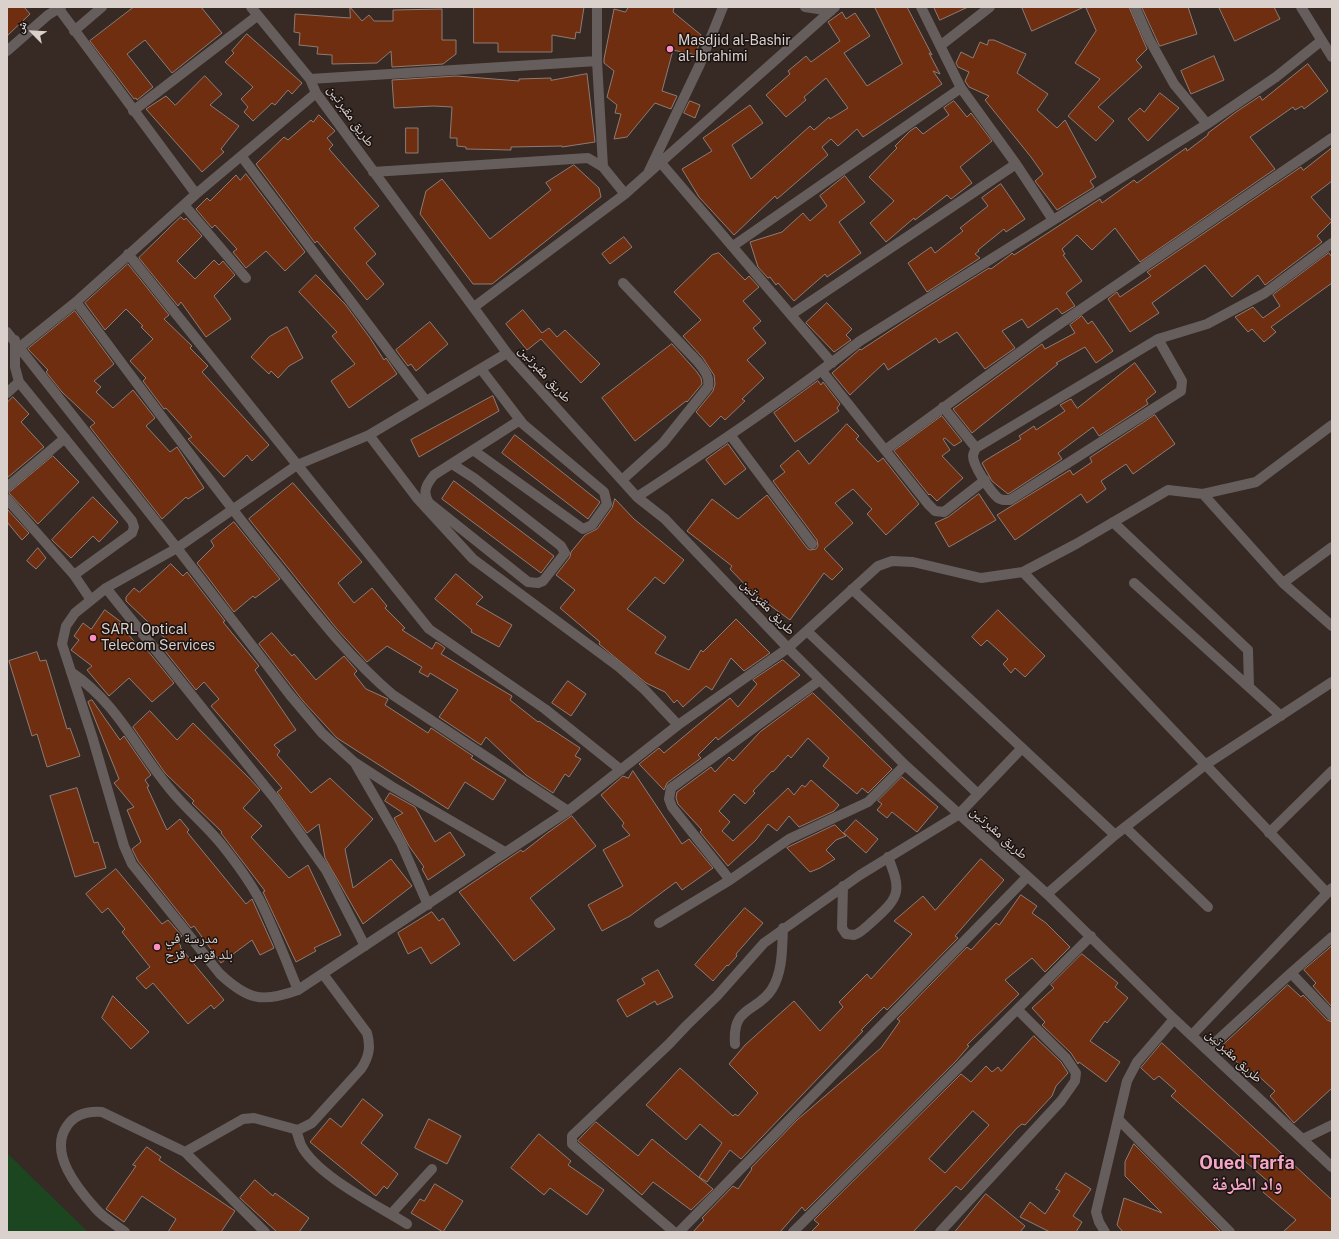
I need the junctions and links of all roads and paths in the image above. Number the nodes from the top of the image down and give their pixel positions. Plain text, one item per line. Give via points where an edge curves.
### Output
1 (41, 7) edge
2 (102, 7) edge
3 (597, 7) edge
4 (724, 7) edge
5 (804, 7) edge
6 (920, 7) edge
7 (990, 7) edge
8 (1135, 7) edge
9 (1301, 7) edge
10 (60, 8) edge
11 (255, 9) edge
12 (833, 9) edge
13 (48, 15) junction
14 (74, 31) junction
15 (1321, 41) junction
16 (940, 46) junction
17 (7, 50) edge
18 (1332, 57) edge
19 (597, 61) junction
20 (310, 79) junction
21 (961, 88) junction
22 (316, 93) junction
23 (133, 111) junction
24 (1207, 124) junction
25 (1332, 138) edge
26 (242, 157) junction
27 (661, 163) junction
28 (1016, 164) junction
29 (603, 167) junction
30 (373, 172) junction
31 (647, 175) junction
32 (196, 194) junction
33 (624, 194) junction
34 (184, 206) junction
35 (1053, 220) junction
36 (1332, 243) edge
37 (734, 246) junction
38 (128, 254) junction
39 (246, 278) dead end
40 (623, 283) dead end
41 (76, 302) junction
42 (474, 308) junction
43 (792, 314) junction
44 (7, 332) edge
45 (1158, 339) junction
46 (18, 343) junction
47 (507, 353) junction
48 (832, 363) junction
49 (481, 368) junction
50 (822, 371) junction
51 (19, 382) junction
52 (7, 392) edge
53 (426, 401) junction
54 (943, 407) junction
55 (520, 420) junction
56 (1332, 425) edge
57 (369, 435) junction
58 (731, 436) junction
59 (65, 438) junction
60 (976, 448) junction
61 (473, 450) junction
62 (885, 450) junction
63 (452, 464) junction
64 (297, 465) junction
65 (622, 480) junction
66 (985, 480) junction
67 (7, 487) edge
68 (1203, 494) junction
69 (637, 497) junction
70 (7, 499) edge
71 (233, 510) junction
72 (1113, 522) junction
73 (812, 544) dead end
74 (1332, 547) edge
75 (178, 548) junction
76 (1023, 572) junction
77 (74, 575) junction
78 (1134, 583) dead end
79 (1283, 583) junction
80 (106, 588) junction
81 (852, 589) junction
82 (91, 600) junction
83 (1332, 626) edge
84 (807, 631) junction
85 (788, 648) junction
86 (71, 672) junction
87 (820, 680) junction
88 (1332, 682) edge
89 (1249, 687) junction
90 (1281, 716) junction
91 (678, 725) junction
92 (1022, 748) junction
93 (354, 762) junction
94 (905, 765) junction
95 (1206, 766) junction
96 (621, 770) junction
97 (1332, 771) edge
98 (978, 794) junction
99 (568, 811) junction
100 (958, 815) junction
101 (1125, 827) junction
102 (1269, 833) junction
103 (1115, 835) junction
104 (505, 852) junction
105 (888, 857) junction
106 (1027, 877) junction
107 (730, 880) junction
108 (843, 886) junction
109 (1330, 891) edge
110 (1047, 894) junction
111 (428, 905) junction
112 (1208, 907) dead end
113 (659, 923) dead end
114 (783, 928) junction
115 (1091, 936) junction
116 (1332, 937) edge
117 (365, 946) junction
118 (1291, 973) junction
119 (323, 974) junction
120 (298, 990) junction
121 (1018, 1010) junction
122 (1332, 1016) edge
123 (1174, 1019) junction
124 (1192, 1036) junction
125 (735, 1044) dead end
126 (1207, 1050) junction
127 (1118, 1118) junction
128 (1332, 1125) edge
129 (296, 1130) junction
130 (1303, 1139) junction
131 (185, 1152) junction
132 (1332, 1167) edge
133 (432, 1169) dead end
134 (391, 1214) junction
135 (407, 1224) dead end
136 (125, 1232) edge
137 (265, 1232) edge
138 (674, 1232) edge
139 (679, 1232) edge
140 (792, 1232) edge
141 (940, 1232) edge
142 (1104, 1232) edge
143 (1230, 1232) edge

1 - 13 street
2 - 14 street
3 - 19 street
4 - 31 street
5 - 12 street
6 - 16 street
7 - 16 street
8 - 24 street via 1174,84
9 - 15 street
10 - 13 street
10 - 14 street
11 - 20 street, طريق مقبرتين
11 - 23 street
12 - 27 street
13 - 17 street
14 - 23 street
15 - 18 street
15 - 24 street via 1276,77
16 - 21 street
19 - 20 street
19 - 29 street
20 - 22 street, طريق مقبرتين
21 - 28 street
21 - 37 street
22 - 26 street
22 - 30 street, طريق مقبرتين
23 - 32 street
24 - 35 street
25 - 54 street via 1042,336
26 - 32 street
26 - 53 street
27 - 31 street
27 - 37 street
28 - 35 street
28 - 43 street
29 - 30 street via 588,158
29 - 33 street
30 - 42 street, طريق مقبرتين
31 - 33 street
32 - 34 street
33 - 42 street
34 - 38 street
34 - 39 street
35 - 48 street via 860,341
36 - 45 street via 1265,293 1207,324
37 - 43 street
38 - 41 street
38 - 64 street
40 - 65 street via 698,362 707,374 709,382 708,387 670,435
41 - 46 street
41 - 71 street
42 - 47 street, طريق مقبرتين
43 - 48 street
44 - 46 street
45 - 60 street
45 - 66 street via 1182,381 1181,391 1010,500 1003,501 998,498
46 - 51 street via 15,367
46 - 75 street
47 - 49 street
47 - 65 street, طريق مقبرتين
48 - 50 street
49 - 53 street
49 - 55 street
50 - 58 street
50 - 62 street
51 - 52 street
51 - 59 street
53 - 57 street
54 - 60 street
54 - 62 street
55 - 61 street
55 - 61 street via 604,492 607,504 589,527 583,529
56 - 68 street via 1256,482
57 - 64 street
57 - 91 street via 418,498 473,559 619,667
58 - 69 street
58 - 73 street
59 - 67 street
59 - 77 street via 132,521 134,527 132,533
60 - 66 street via 974,462
61 - 63 street
62 - 66 street via 928,504 936,510 944,512
63 - 63 street via 562,546 565,553 543,581 528,582 429,503 425,496 428,482
64 - 71 street
64 - 96 street via 429,629 545,709
65 - 69 street, طريق مقبرتين
68 - 72 street via 1168,490
68 - 79 street
69 - 85 street, طريق مقبرتين via 665,519
70 - 77 street
71 - 75 street
71 - 99 street via 345,649 392,696
72 - 76 street
72 - 89 street via 1248,650
74 - 79 street
75 - 80 street
75 - 93 street via 307,716
76 - 81 street via 981,578 913,562 892,561 878,566
76 - 95 street
77 - 82 street
78 - 89 street
79 - 83 street
80 - 82 street
80 - 117 street via 276,799 326,870
81 - 84 street
81 - 92 street
82 - 86 street via 75,613 63,635 62,644
84 - 85 street
84 - 98 street
85 - 87 street, طريق مقبرتين
85 - 91 street
86 - 120 street via 104,699 170,789 222,844 265,910
86 - 120 street via 124,846 141,878 233,987 263,999
87 - 94 street, طريق مقبرتين
87 - 107 street via 671,788 669,799 672,807
88 - 90 street
89 - 90 street
90 - 95 street
91 - 96 street
92 - 98 street
92 - 103 street
93 - 104 street via 428,809
93 - 111 street via 401,843
94 - 100 street, طريق مقبرتين
94 - 107 street via 868,802 789,839
95 - 101 street
95 - 102 street
96 - 99 street
97 - 102 street
98 - 100 street
99 - 104 street
100 - 105 street
100 - 106 street, طريق مقبرتين
101 - 103 street
101 - 112 street
102 - 109 street
103 - 110 street
104 - 111 street
105 - 108 street
105 - 108 street via 897,883 894,899 887,908 854,935 846,934 842,928
106 - 110 street, طريق مقبرتين
106 - 139 street
107 - 113 street
108 - 114 street
109 - 124 street
110 - 115 street, طريق مقبرتين
111 - 117 street
114 - 125 street via 782,955 773,988 741,1016 735,1026
114 - 138 street via 764,943 717,996 572,1136 572,1144
115 - 121 street
115 - 123 street, طريق مقبرتين
116 - 118 street
117 - 119 street
118 - 122 street
118 - 126 street
119 - 120 street
119 - 129 street via 367,1033 369,1052 361,1069 327,1108 312,1123
121 - 140 street
121 - 141 street via 1066,1058 1076,1073 1075,1081 1061,1101
123 - 124 street, طريق مقبرتين
123 - 127 street via 1137,1062 1123,1096
124 - 126 street, طريق مقبرتين
126 - 130 street, طريق مقبرتين
127 - 142 street via 1096,1212
127 - 143 street
128 - 130 street
129 - 131 street via 254,1118 242,1119
129 - 134 street via 301,1145 328,1175
130 - 132 street, طريق مقبرتين
131 - 136 street via 102,1112 90,1111 70,1121 63,1131 60,1142 65,1164 97,1210
131 - 137 street
133 - 134 street
134 - 135 street

